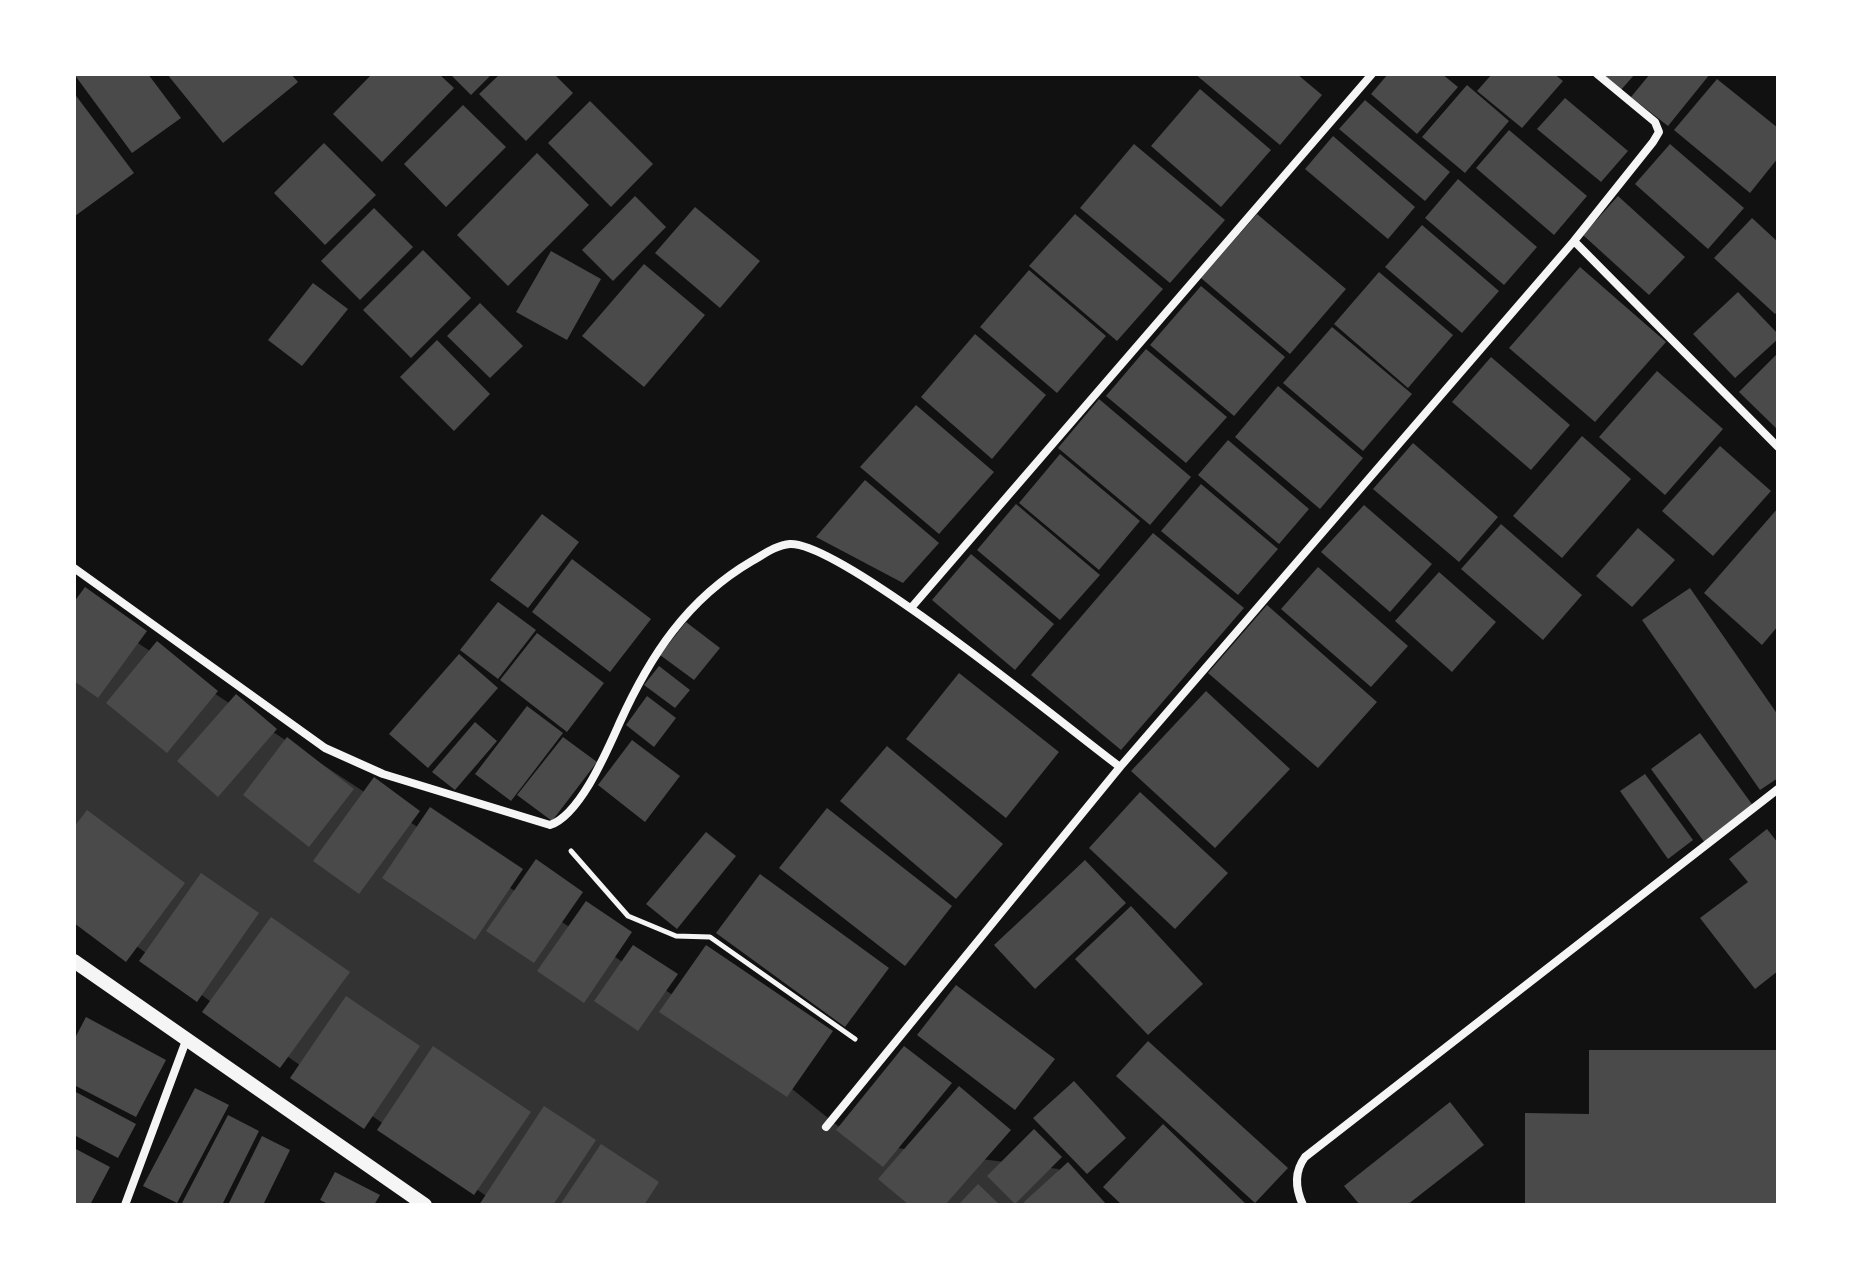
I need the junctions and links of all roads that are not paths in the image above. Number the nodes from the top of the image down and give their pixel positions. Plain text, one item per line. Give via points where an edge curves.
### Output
1 (1372, 74) edge
2 (1597, 74) edge
3 (1574, 241) junction
4 (1778, 447) edge
5 (74, 568) edge
6 (911, 608) junction
7 (1120, 767) junction
8 (1778, 789) edge
9 (74, 961) edge
10 (187, 1038) junction
11 (826, 1127) dead end
12 (125, 1205) edge
13 (425, 1205) edge
14 (1303, 1205) edge

1 - 6 street
2 - 3 street via 1655,122 1659,132
3 - 4 street
3 - 7 street
5 - 6 street via 325,748 383,774 550,825 561,821 580,798 657,651 680,619 727,576 782,545 805,545
6 - 7 street
7 - 11 street
8 - 14 street via 1305,1157 1296,1181
9 - 10 street
10 - 12 street
10 - 13 street

